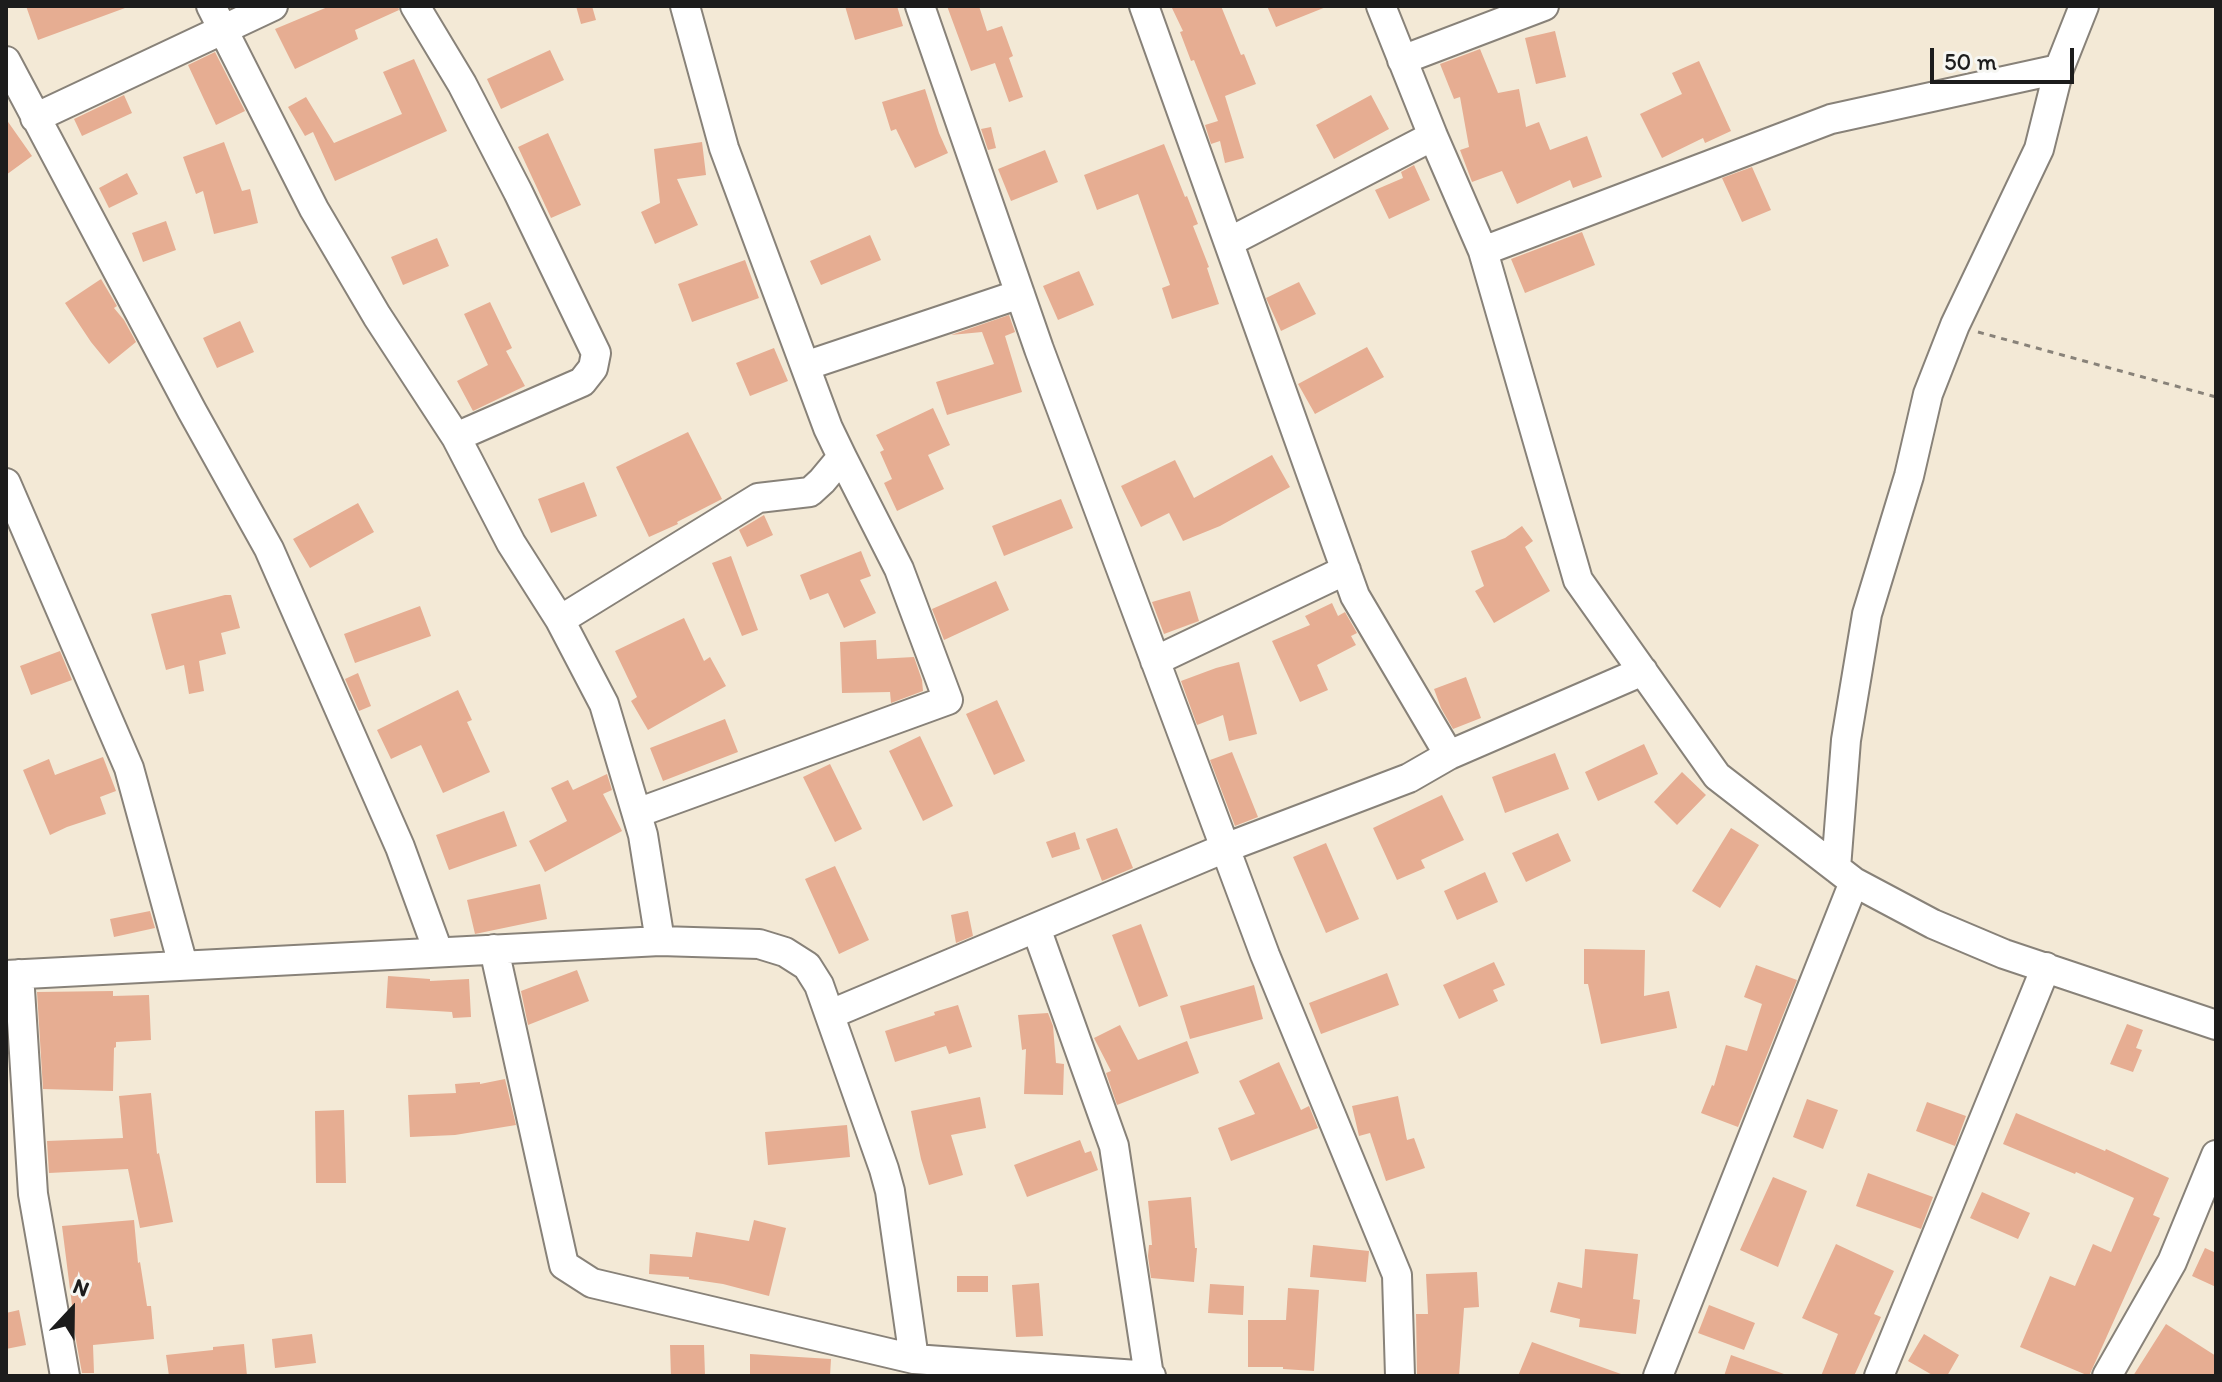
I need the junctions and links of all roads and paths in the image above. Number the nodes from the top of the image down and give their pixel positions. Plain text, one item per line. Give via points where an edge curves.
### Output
1 (273, 6) edge
2 (415, 6) edge
3 (685, 6) edge
4 (920, 6) edge
5 (1144, 6) edge
6 (1381, 6) edge
7 (1544, 6) edge
8 (2084, 6) edge
9 (216, 18) edge
10 (1402, 60) junction
11 (6, 61) edge
12 (2059, 69) junction
13 (35, 118) junction
14 (1433, 136) junction
15 (1229, 242) junction
16 (1483, 251) junction
17 (1020, 294) junction
18 (1955, 325) junction
19 (805, 366) junction
20 (2216, 397) edge
21 (456, 437) junction
22 (842, 457) junction
23 (6, 483) edge
24 (1346, 570) junction
25 (560, 620) junction
26 (1155, 661) junction
27 (1643, 671) junction
28 (1449, 755) junction
29 (637, 813) junction
30 (1225, 848) junction
31 (1845, 875) junction
32 (1036, 928) junction
33 (660, 941) junction
34 (494, 949) junction
35 (438, 951) junction
36 (183, 965) junction
37 (2046, 967) junction
38 (12, 974) edge
39 (831, 1014) junction
40 (2216, 1025) edge
41 (2216, 1155) edge
42 (914, 1359) junction
43 (65, 1376) edge
44 (1150, 1376) edge
45 (1400, 1376) edge
46 (1658, 1376) edge
47 (1879, 1376) edge
48 (2107, 1376) edge

1 - 9 street
2 - 21 street via 462,84 596,353 582,382
3 - 19 street via 724,148
4 - 17 street
5 - 15 street
6 - 10 street
7 - 10 street
8 - 12 street
9 - 13 street
9 - 21 street via 314,209
10 - 14 street
11 - 13 street
12 - 16 street via 1831,119
12 - 18 street via 2039,149
13 - 35 street via 269,549 400,847
14 - 15 street
14 - 16 street
15 - 24 street
16 - 27 street via 1578,580
17 - 19 street
17 - 26 street
18 - 20 path
18 - 31 street via 1928,394 1867,614 1846,740
19 - 22 street
21 - 25 street via 511,543
22 - 25 street via 810,492 758,498
22 - 29 street via 899,569 948,700
23 - 36 street via 129,768
24 - 26 street
24 - 28 street via 1355,596
25 - 29 street via 604,704
26 - 30 street
27 - 28 street
27 - 31 street via 1717,776
28 - 30 street via 1409,778
29 - 33 street
30 - 32 street
30 - 45 street via 1397,1275
31 - 37 street via 1933,924
31 - 46 street
32 - 39 street
32 - 44 street via 1114,1146
33 - 34 street
33 - 39 street via 759,944 785,952 807,966
34 - 35 street
34 - 42 street via 564,1265 592,1283
35 - 36 street
36 - 38 street
37 - 40 street
37 - 47 street
38 - 43 street via 33,1194
39 - 42 street via 890,1191
41 - 48 street via 2172,1262
42 - 44 street

